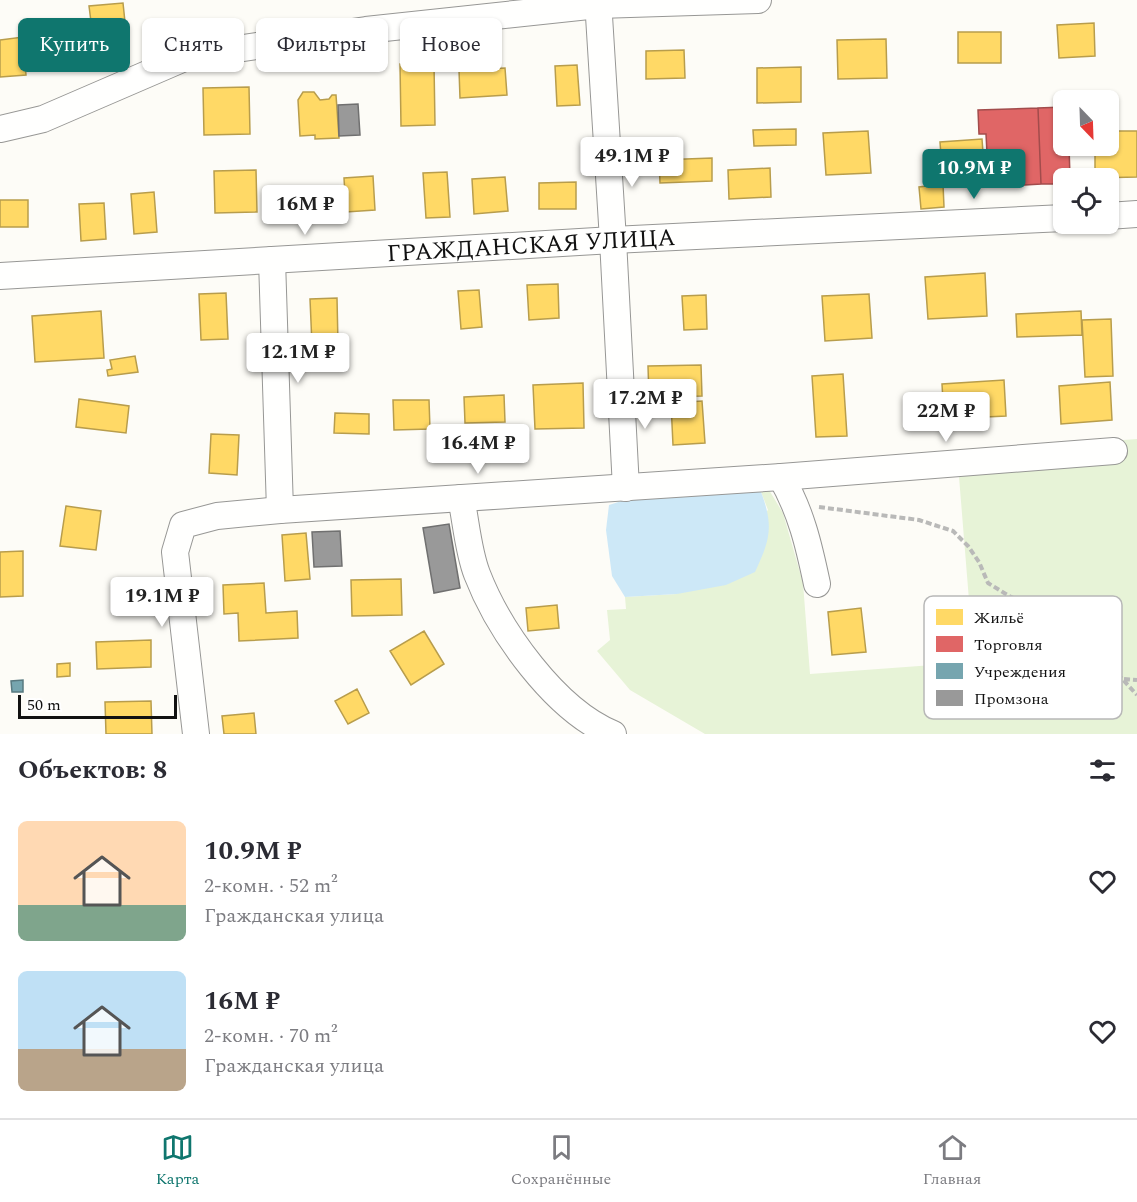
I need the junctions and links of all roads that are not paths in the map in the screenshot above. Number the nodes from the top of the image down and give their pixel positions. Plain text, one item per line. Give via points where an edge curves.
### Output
1 (758, 0) edge
2 (598, 2) edge
3 (0, 129) edge
4 (1137, 214) edge
5 (1119, 215) edge
6 (1053, 219) edge
7 (613, 240) junction
8 (272, 260) junction
9 (0, 276) edge
10 (1114, 451) dead end
11 (782, 477) junction
12 (626, 488) junction
13 (461, 498) junction
14 (280, 510) junction
15 (818, 584) dead end
16 (196, 734) edge
17 (614, 734) edge

1 - 2 street
2 - 3 street via 189,56 43,119
2 - 7 street
4 - 5 street
6 - 7 street, ГРАЖДАНСКАЯ УЛИЦА
7 - 8 street, ГРАЖДАНСКАЯ УЛИЦА
7 - 12 street
8 - 9 street, ГРАЖДАНСКАЯ УЛИЦА
8 - 14 street
10 - 11 street
11 - 12 street
11 - 15 street via 804,528
12 - 13 street
13 - 14 street
13 - 17 street via 476,572 499,620 545,684 594,726
14 - 16 street via 217,516 183,525 175,552

